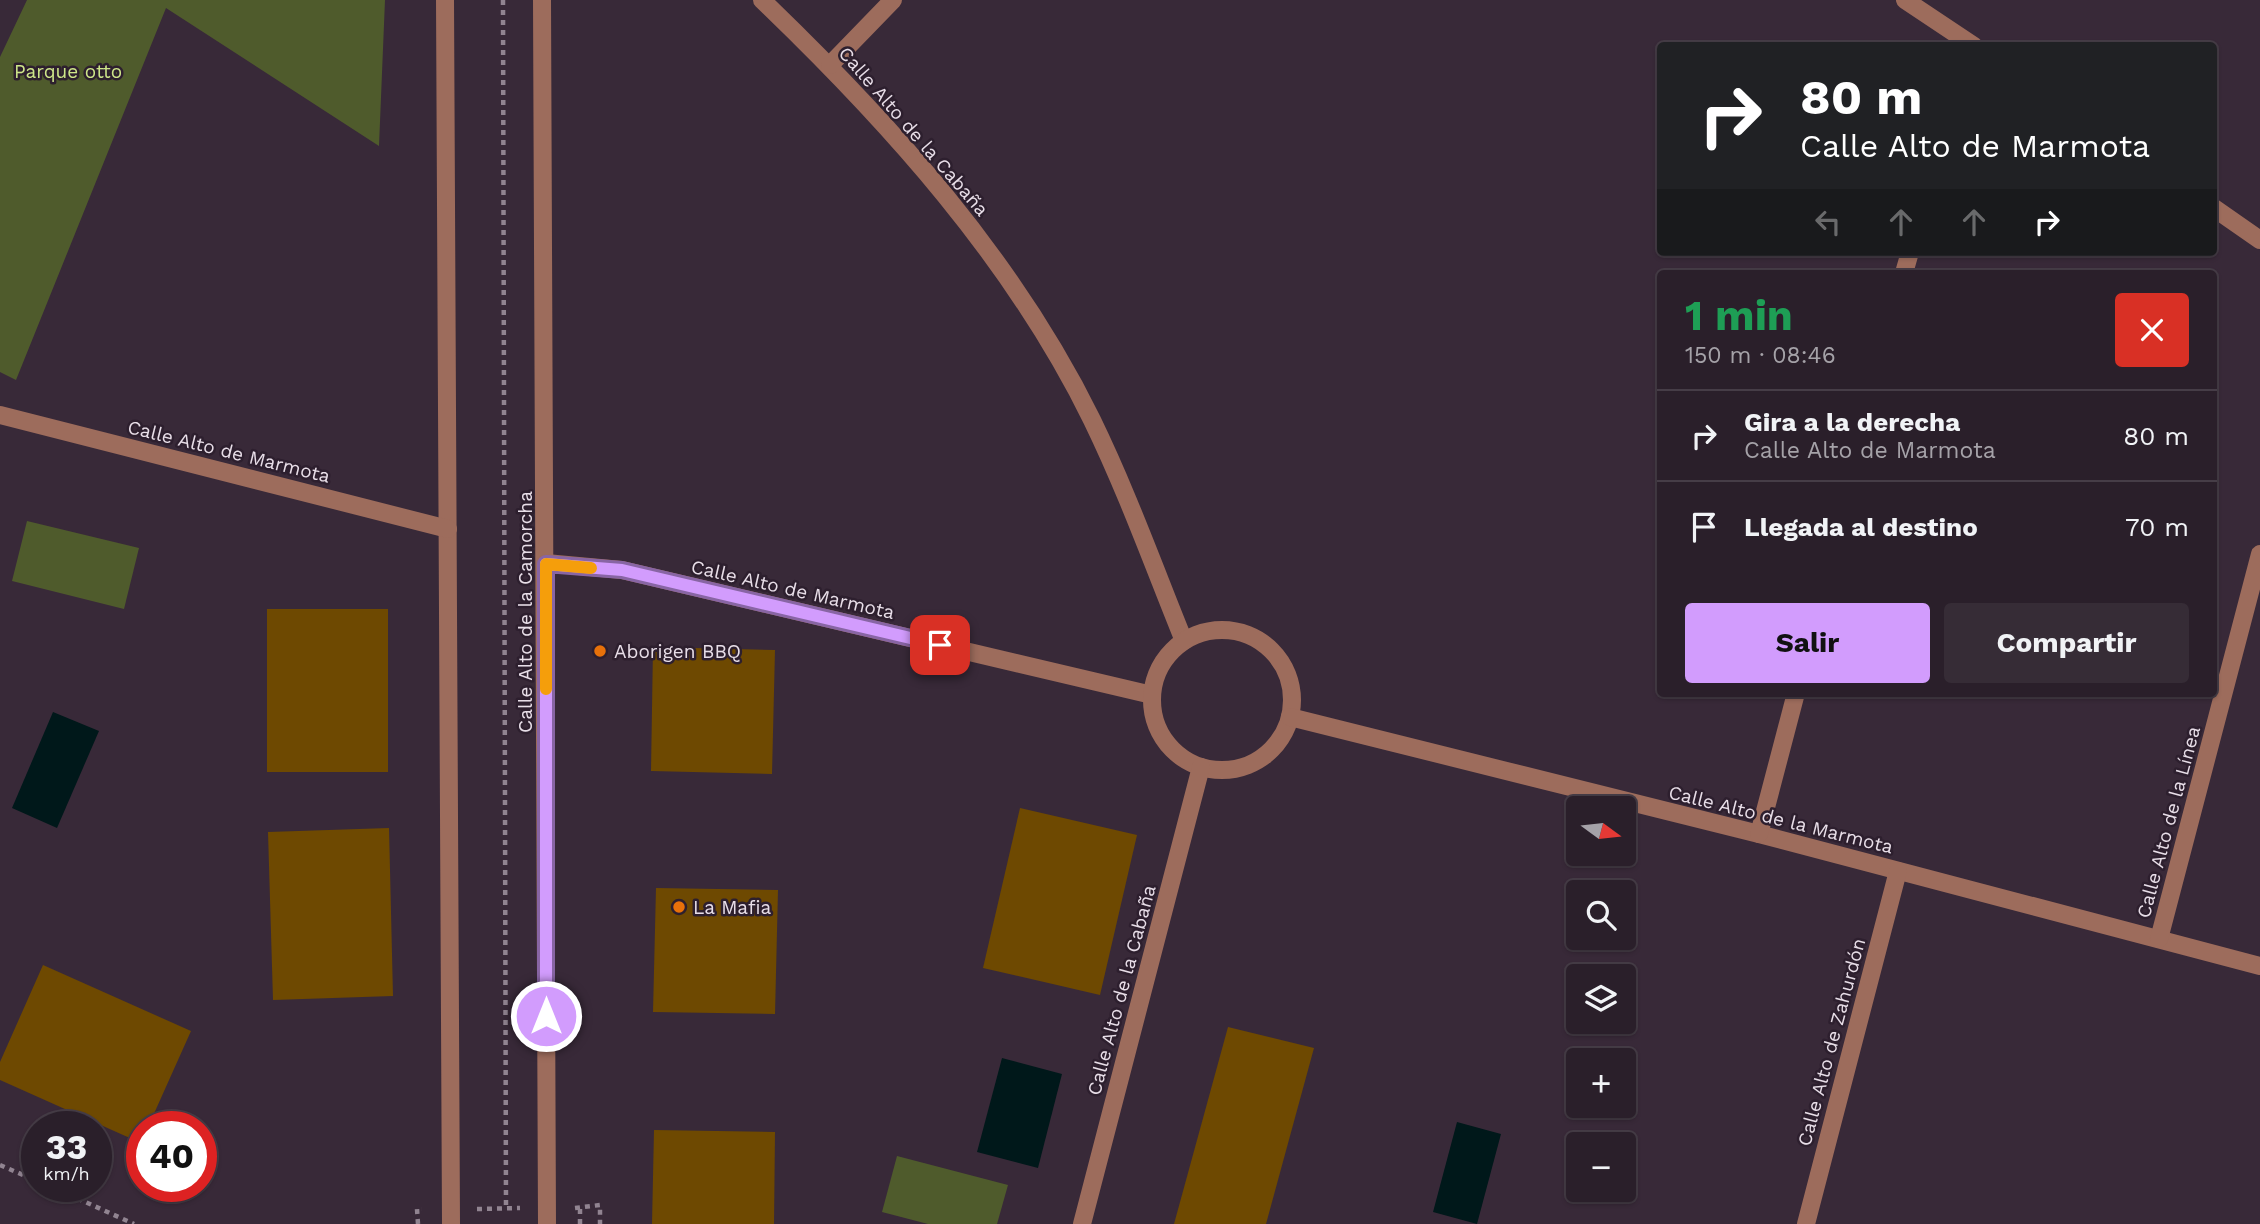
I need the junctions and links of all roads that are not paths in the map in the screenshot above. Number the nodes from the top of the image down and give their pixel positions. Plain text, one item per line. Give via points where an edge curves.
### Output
1 (445, 0) edge
2 (542, 0) edge
3 (762, 0) edge
4 (893, 0) edge
5 (1905, 0) edge
6 (1966, 42) edge
7 (830, 65) junction
8 (2217, 210) edge
9 (2260, 240) edge
10 (0, 415) edge
11 (448, 529) junction
12 (2260, 554) edge
13 (546, 564) junction
14 (1184, 641) junction
15 (1152, 695) junction
16 (1795, 697) edge
17 (1290, 717) junction
18 (1201, 767) junction
19 (1759, 834) junction
20 (1898, 870) junction
21 (2159, 939) junction
22 (2260, 966) edge
23 (451, 1216) edge
24 (547, 1216) edge
25 (1082, 1224) edge
26 (1806, 1224) edge

1 - 11 street
2 - 13 street, Calle Alto de la Camorcha
3 - 7 street, Calle Alto de la Cabaña
4 - 7 street
5 - 6 street
7 - 14 street, Calle Alto de la Cabaña via 953,204 1027,307 1091,419
8 - 9 street
10 - 11 street, Calle Alto de Marmota
11 - 23 street
12 - 21 street, Calle Alto de la Línea
13 - 15 street, Calle Alto de Marmota via 622,570
13 - 24 street, Calle Alto de la Camorcha
14 - 15 street via 1168,655
14 - 17 street via 1219,630 1237,631 1262,643 1281,663 1289,680
15 - 18 street via 1159,731 1184,759
16 - 19 street
17 - 18 street via 1266,754 1223,770
17 - 19 street, Calle Alto de la Marmota
18 - 25 street, Calle Alto de la Cabaña
19 - 20 street, Calle Alto de la Marmota
20 - 21 street, Calle Alto de la Marmota
20 - 26 street, Calle Alto de Zahurdón
21 - 22 street, Calle Alto de la Marmota

